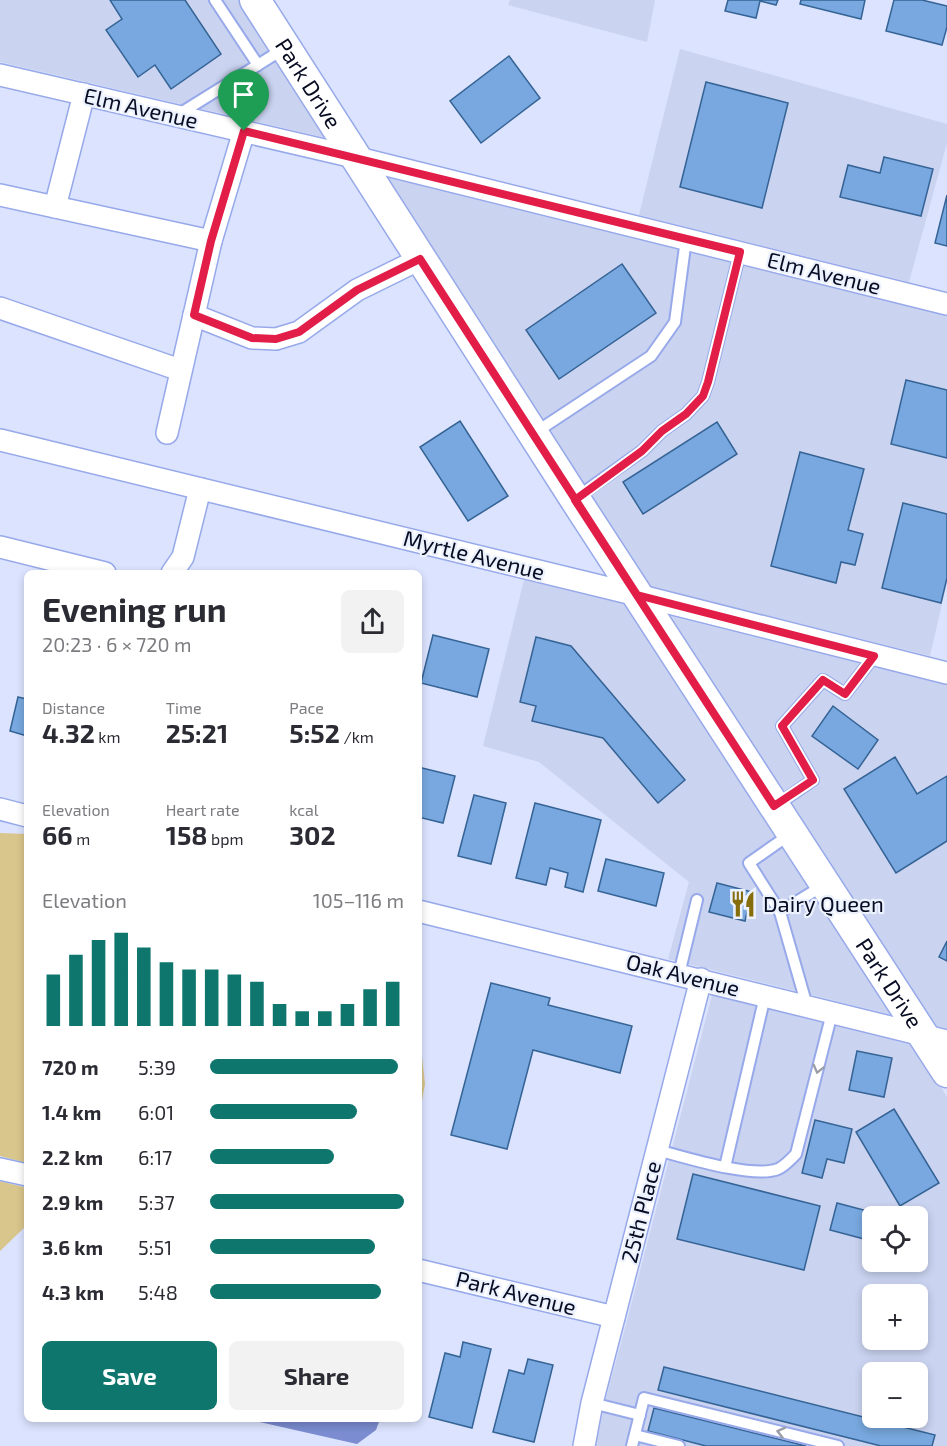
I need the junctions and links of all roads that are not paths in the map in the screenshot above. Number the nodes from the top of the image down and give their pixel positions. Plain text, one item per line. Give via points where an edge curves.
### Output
1 (215, 0) edge
2 (255, 0) edge
3 (285, 48) junction
4 (258, 65) junction
5 (0, 75) edge
6 (84, 94) junction
7 (176, 116) junction
8 (244, 131) junction
9 (354, 157) junction
10 (0, 195) edge
11 (56, 207) junction
12 (686, 239) junction
13 (211, 241) junction
14 (740, 252) junction
15 (420, 259) junction
16 (947, 304) edge
17 (0, 308) edge
18 (194, 315) junction
19 (180, 370) junction
20 (167, 433) dead end
21 (533, 434) junction
22 (0, 440) edge
23 (200, 489) junction
24 (575, 500) junction
25 (0, 547) edge
26 (93, 570) edge
27 (174, 570) edge
28 (637, 595) junction
29 (874, 656) junction
30 (947, 674) edge
31 (774, 806) junction
32 (0, 809) edge
33 (24, 815) edge
34 (792, 833) junction
35 (825, 884) junction
36 (697, 900) dead end
37 (422, 912) edge
38 (780, 912) junction
39 (679, 974) junction
40 (701, 979) junction
41 (765, 996) junction
42 (807, 1006) junction
43 (832, 1013) junction
44 (936, 1038) edge
45 (947, 1072) edge
46 (657, 1150) junction
47 (725, 1167) junction
48 (0, 1169) edge
49 (24, 1174) edge
50 (422, 1271) edge
51 (614, 1317) junction
52 (592, 1403) junction
53 (640, 1414) junction
54 (633, 1440) edge
55 (584, 1446) edge
56 (679, 1446) edge
57 (838, 1446) edge

1 - 4 lane
2 - 3 street, Park Drive
3 - 4 lane
3 - 9 street, Park Drive
4 - 7 lane
5 - 6 street, Elm Avenue
6 - 7 street, Elm Avenue
6 - 11 street
7 - 8 street, Elm Avenue
8 - 9 street, Elm Avenue
8 - 13 street
9 - 12 street, Elm Avenue
9 - 15 street, Park Drive
10 - 11 street
11 - 13 street
12 - 14 street, Elm Avenue
12 - 21 lane via 675,322 651,356
13 - 18 street
14 - 16 street, Elm Avenue
14 - 24 lane via 703,396 642,451
15 - 18 street via 357,290 299,332 276,339 252,338
15 - 21 street, Park Drive
17 - 19 street
18 - 19 street
19 - 20 street
21 - 24 street, Park Drive
22 - 23 street, Myrtle Avenue
23 - 27 street via 183,557
23 - 28 street, Myrtle Avenue
24 - 28 street, Park Drive
25 - 26 street
28 - 29 street, Myrtle Avenue
28 - 31 street, Park Drive
29 - 30 street, Myrtle Avenue
29 - 31 lane via 845,694 823,680 782,726 813,780
31 - 34 street, Park Drive
32 - 33 street
34 - 35 street, Park Drive
34 - 38 lane via 749,863
35 - 38 lane
35 - 44 street, Park Drive
36 - 39 lane
37 - 39 street, Oak Avenue
38 - 42 lane
39 - 40 street, Oak Avenue
40 - 41 street, Oak Avenue
40 - 46 street, 25th Place
41 - 42 street, Oak Avenue
41 - 47 lane
42 - 43 street, Oak Avenue
43 - 44 street, Oak Avenue
43 -> 47 lane via 796,1154 778,1169
44 - 45 street, Park Drive
46 - 47 lane
46 - 51 street, 25th Place
48 - 49 street
50 - 51 street, Park Avenue
51 - 52 street, 25th Place
52 - 53 lane
52 - 55 street, 25th Place
53 - 54 lane
57 -> 53 lane via 644,1398
54 - 56 lane

